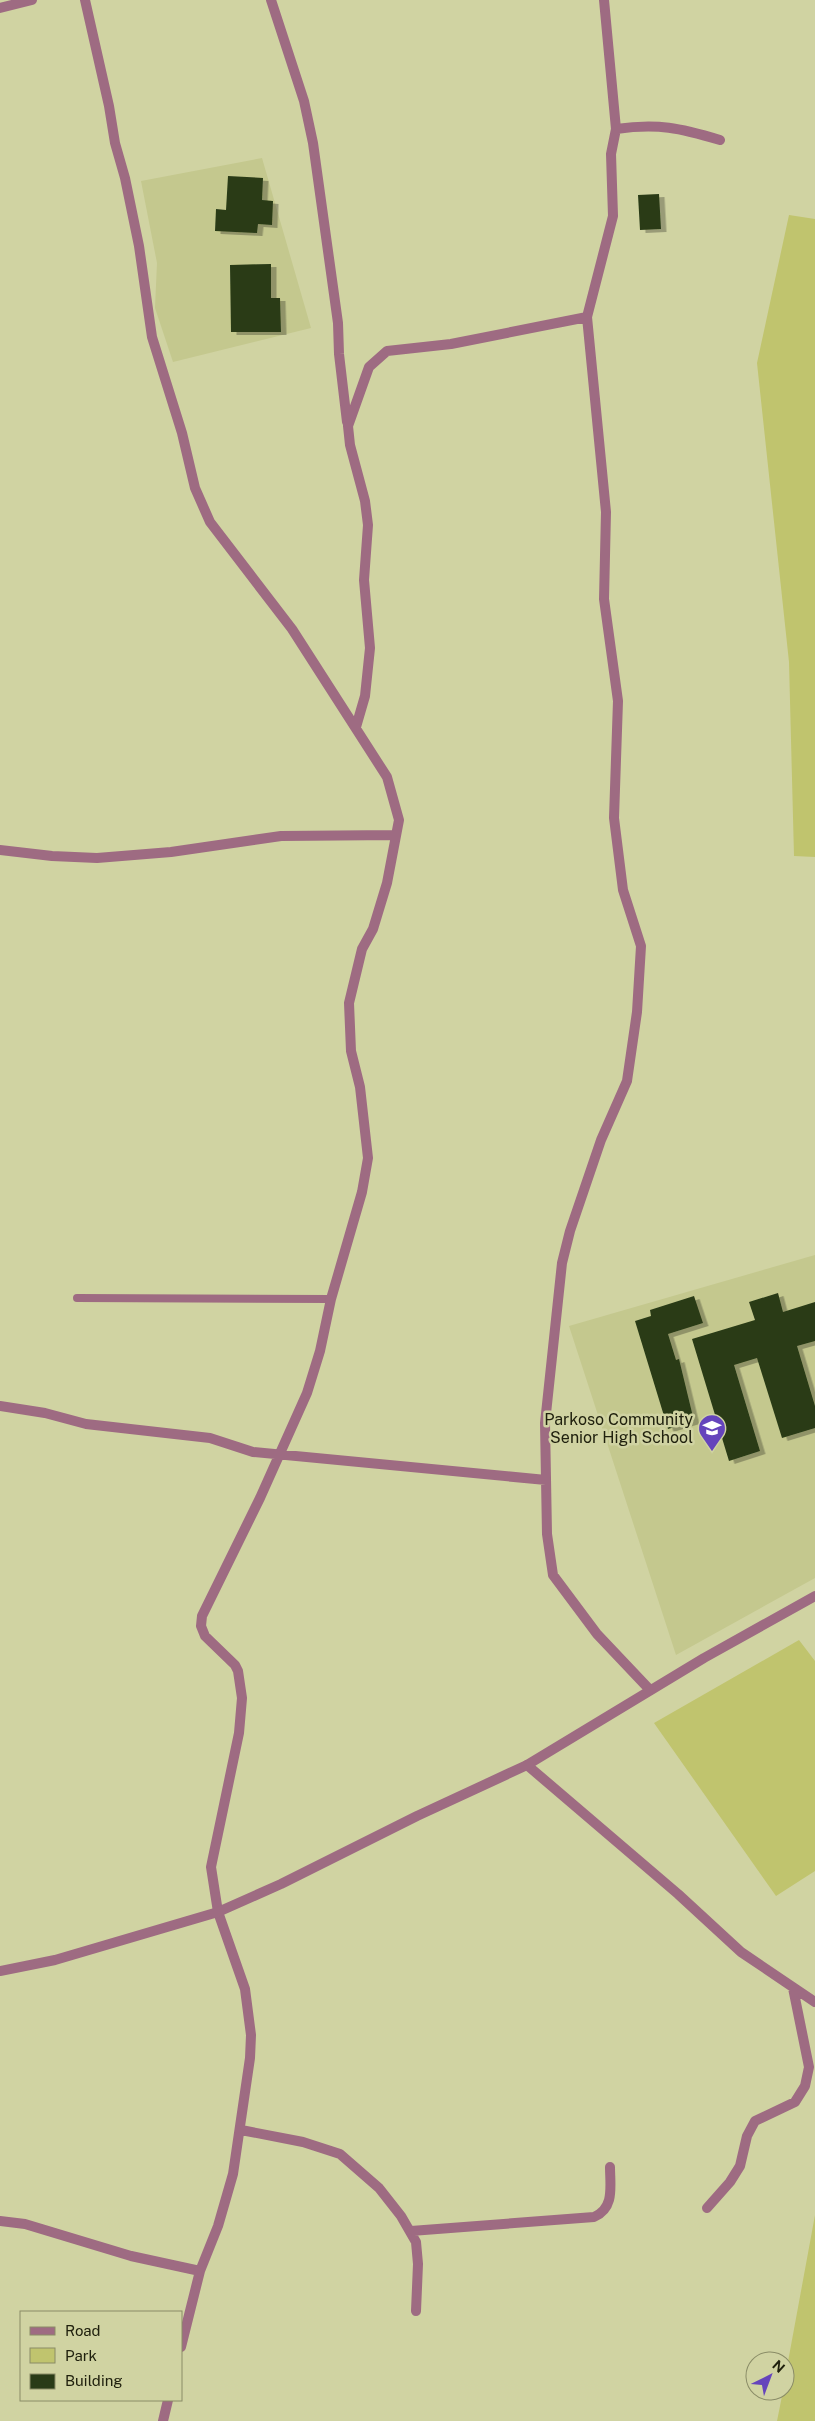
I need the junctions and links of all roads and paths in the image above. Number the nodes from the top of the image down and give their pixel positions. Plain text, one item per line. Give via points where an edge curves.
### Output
1 (32, 0) edge
2 (85, 0) edge
3 (271, 0) edge
4 (604, 0) edge
5 (0, 8) edge
6 (616, 129) junction
7 (720, 140) dead end
8 (587, 317) junction
9 (348, 426) junction
10 (356, 727) junction
11 (396, 835) junction
12 (0, 850) edge
13 (77, 1298) dead end
14 (331, 1299) junction
15 (0, 1406) edge
16 (280, 1455) junction
17 (546, 1480) junction
18 (815, 1596) edge
19 (650, 1690) junction
20 (527, 1766) junction
21 (218, 1912) junction
22 (0, 1971) edge
23 (794, 1988) junction
24 (815, 2002) edge
25 (241, 2130) junction
26 (610, 2167) dead end
27 (707, 2208) dead end
28 (0, 2221) edge
29 (411, 2231) junction
30 (200, 2271) junction
31 (416, 2311) dead end
32 (182, 2343) edge
33 (168, 2401) edge
34 (163, 2421) edge

1 - 5 street
2 - 10 street via 139,246 152,337 182,433 195,488 210,522 292,629
3 - 9 street via 301,93 313,143 337,313
4 - 6 street
6 - 7 street via 644,125 680,128
6 - 8 street via 611,154 613,216
8 - 9 street via 451,344 387,351 369,367
8 - 17 street via 606,512 604,599 618,701 614,818 622,890 641,946 637,1012 627,1081 601,1140 562,1263 545,1423
9 - 10 street via 368,525 364,580 370,648 365,696
10 - 11 street via 387,777 400,820
11 - 12 street via 281,836 171,852 97,858
11 - 14 street via 387,883 373,929 362,949 349,1003 351,1051 360,1087 368,1158 362,1192
13 - 14 lane
14 - 16 street via 315,1368
15 - 16 street via 86,1424 210,1438 253,1452
16 - 17 street
16 - 21 street via 202,1616 205,1636 238,1671 242,1698 239,1734 212,1860
17 - 19 street via 547,1534 553,1575 597,1634
18 - 19 street
19 - 20 street
20 - 21 street
20 - 23 street via 741,1952
21 - 22 street via 55,1960
21 - 25 street via 245,1989 251,2035
23 - 24 street
23 - 27 street via 809,2067 805,2086 795,2102 755,2121 747,2136 740,2166
25 - 29 street via 303,2142 340,2154 379,2188
25 - 30 street via 231,2182
26 - 29 street via 608,2206 604,2213 594,2217
28 - 30 street via 25,2224 132,2256
29 - 31 street via 418,2251
30 - 32 street
33 - 34 street

